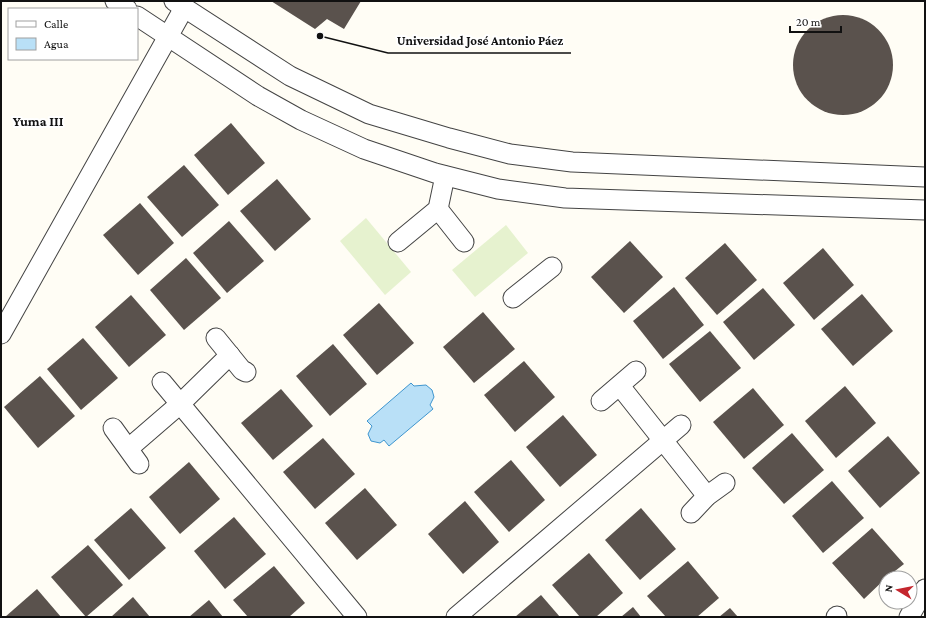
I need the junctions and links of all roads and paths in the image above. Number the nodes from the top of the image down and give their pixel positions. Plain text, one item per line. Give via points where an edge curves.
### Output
1 (114, 1) edge
2 (179, 4) edge
3 (125, 8) edge
4 (138, 17) edge
5 (169, 37) junction
6 (445, 176) junction
7 (925, 177) edge
8 (438, 209) junction
9 (925, 210) edge
10 (398, 242) dead end
11 (464, 242) dead end
12 (552, 267) dead end
13 (513, 298) dead end
14 (1, 334) edge
15 (216, 338) dead end
16 (230, 355) junction
17 (636, 371) dead end
18 (246, 372) dead end
19 (162, 382) dead end
20 (620, 386) junction
21 (602, 401) dead end
22 (180, 404) junction
23 (681, 425) dead end
24 (113, 428) dead end
25 (664, 440) junction
26 (129, 448) junction
27 (138, 464) dead end
28 (725, 483) dead end
29 (707, 496) junction
30 (691, 513) dead end
31 (925, 589) edge
32 (357, 617) edge
33 (456, 617) edge
34 (909, 617) edge

1 - 3 street
2 - 5 street
2 - 7 street via 290,76 369,114 510,154 572,162
4 - 5 street
5 - 6 street via 258,96 301,120 364,149
5 - 14 street
6 - 8 street
6 - 9 street via 498,189 565,198
8 - 10 street
8 - 11 street
12 - 13 street
15 - 16 street
16 - 18 street
16 - 22 street
17 - 20 street
19 - 22 street
20 - 21 street
20 - 25 street
22 - 26 street
22 - 32 street
23 - 25 street
24 - 26 street
25 - 29 street
25 - 33 street
26 - 27 street
28 - 29 street
29 - 30 street
31 - 34 street

